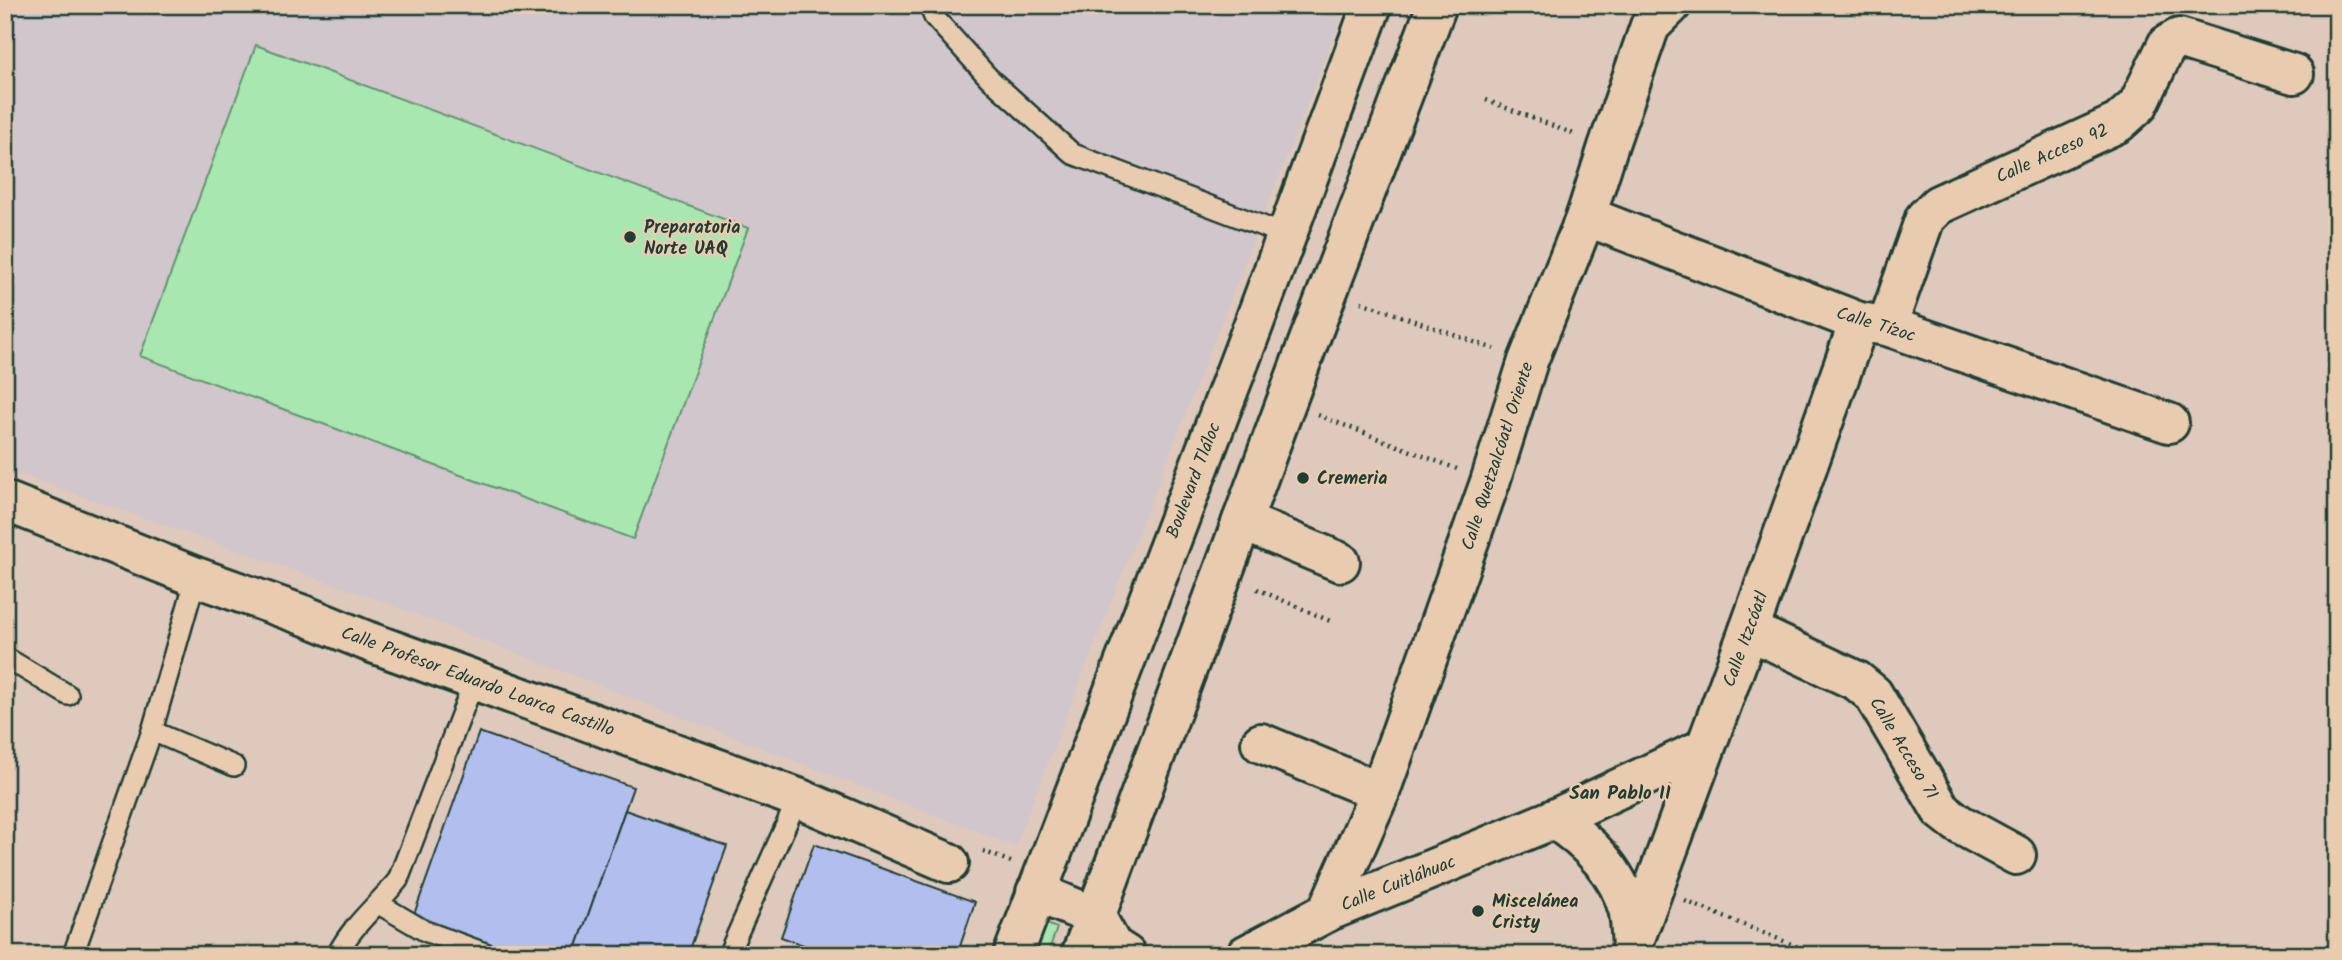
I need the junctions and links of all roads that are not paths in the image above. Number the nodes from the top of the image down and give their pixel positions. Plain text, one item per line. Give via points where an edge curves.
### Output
1 (929, 5) edge
2 (1372, 5) edge
3 (1437, 5) edge
4 (1671, 5) edge
5 (2294, 74) dead end
6 (1586, 216) junction
7 (1286, 235) junction
8 (1873, 324) junction
9 (2169, 423) dead end
10 (8, 509) edge
11 (1242, 522) junction
12 (1340, 562) dead end
13 (196, 577) junction
14 (1749, 630) junction
15 (5, 657) edge
16 (474, 681) junction
17 (68, 695) dead end
18 (152, 731) junction
19 (1261, 743) dead end
20 (1705, 748) junction
21 (234, 766) dead end
22 (1380, 792) junction
23 (799, 798) junction
24 (1554, 819) junction
25 (2016, 855) dead end
26 (949, 863) dead end
27 (1036, 892) junction
28 (379, 904) junction
29 (1327, 912) junction
30 (1096, 916) junction
31 (1630, 951) edge
32 (73, 955) edge
33 (337, 955) edge
34 (490, 955) edge
35 (728, 955) edge
36 (1013, 955) edge
37 (1080, 955) edge
38 (1126, 955) edge
39 (1246, 955) edge

1 - 7 lane via 934,17 989,78 1073,154
2 - 7 street, Boulevard Tláloc
3 - 11 street
4 - 6 street, Calle Quetzalcóatl Oriente via 1650,26
5 - 8 street, Calle Acceso 92 via 2179,38 2173,41 2138,106 2118,123 1938,205 1924,218
6 - 8 street, Calle Tízoc
6 - 22 street, Calle Quetzalcóatl Oriente via 1528,361
7 - 27 street, Boulevard Tláloc
8 - 9 street, Calle Tízoc
8 - 14 street, Calle Itzcóatl
10 - 13 street, Calle Profesor Eduardo Loarca Castillo
11 - 12 street
11 - 30 street
13 - 16 street, Calle Profesor Eduardo Loarca Castillo
13 - 18 lane
14 - 20 street, Calle Itzcóatl
14 - 25 street, Calle Acceso 71 via 1857,681 1873,694 1941,810
15 - 17 lane
16 - 23 street, Calle Profesor Eduardo Loarca Castillo
16 - 28 lane via 398,880
18 - 21 lane
18 - 32 lane
19 - 22 street
20 - 24 street, Calle Cuitláhuac
20 - 31 street, Calle Itzcóatl
22 - 29 street, Calle Quetzalcóatl Oriente
23 - 26 street, Calle Profesor Eduardo Loarca Castillo
23 - 35 lane
24 - 29 street, Calle Cuitláhuac
24 - 31 street via 1597,852 1617,881 1628,910
27 - 30 street
27 - 36 street, Boulevard Tláloc
28 - 33 lane via 357,924
28 - 34 lane via 425,931
29 - 39 street, Calle Cuitláhuac
30 - 37 street
30 - 38 street via 1112,946

